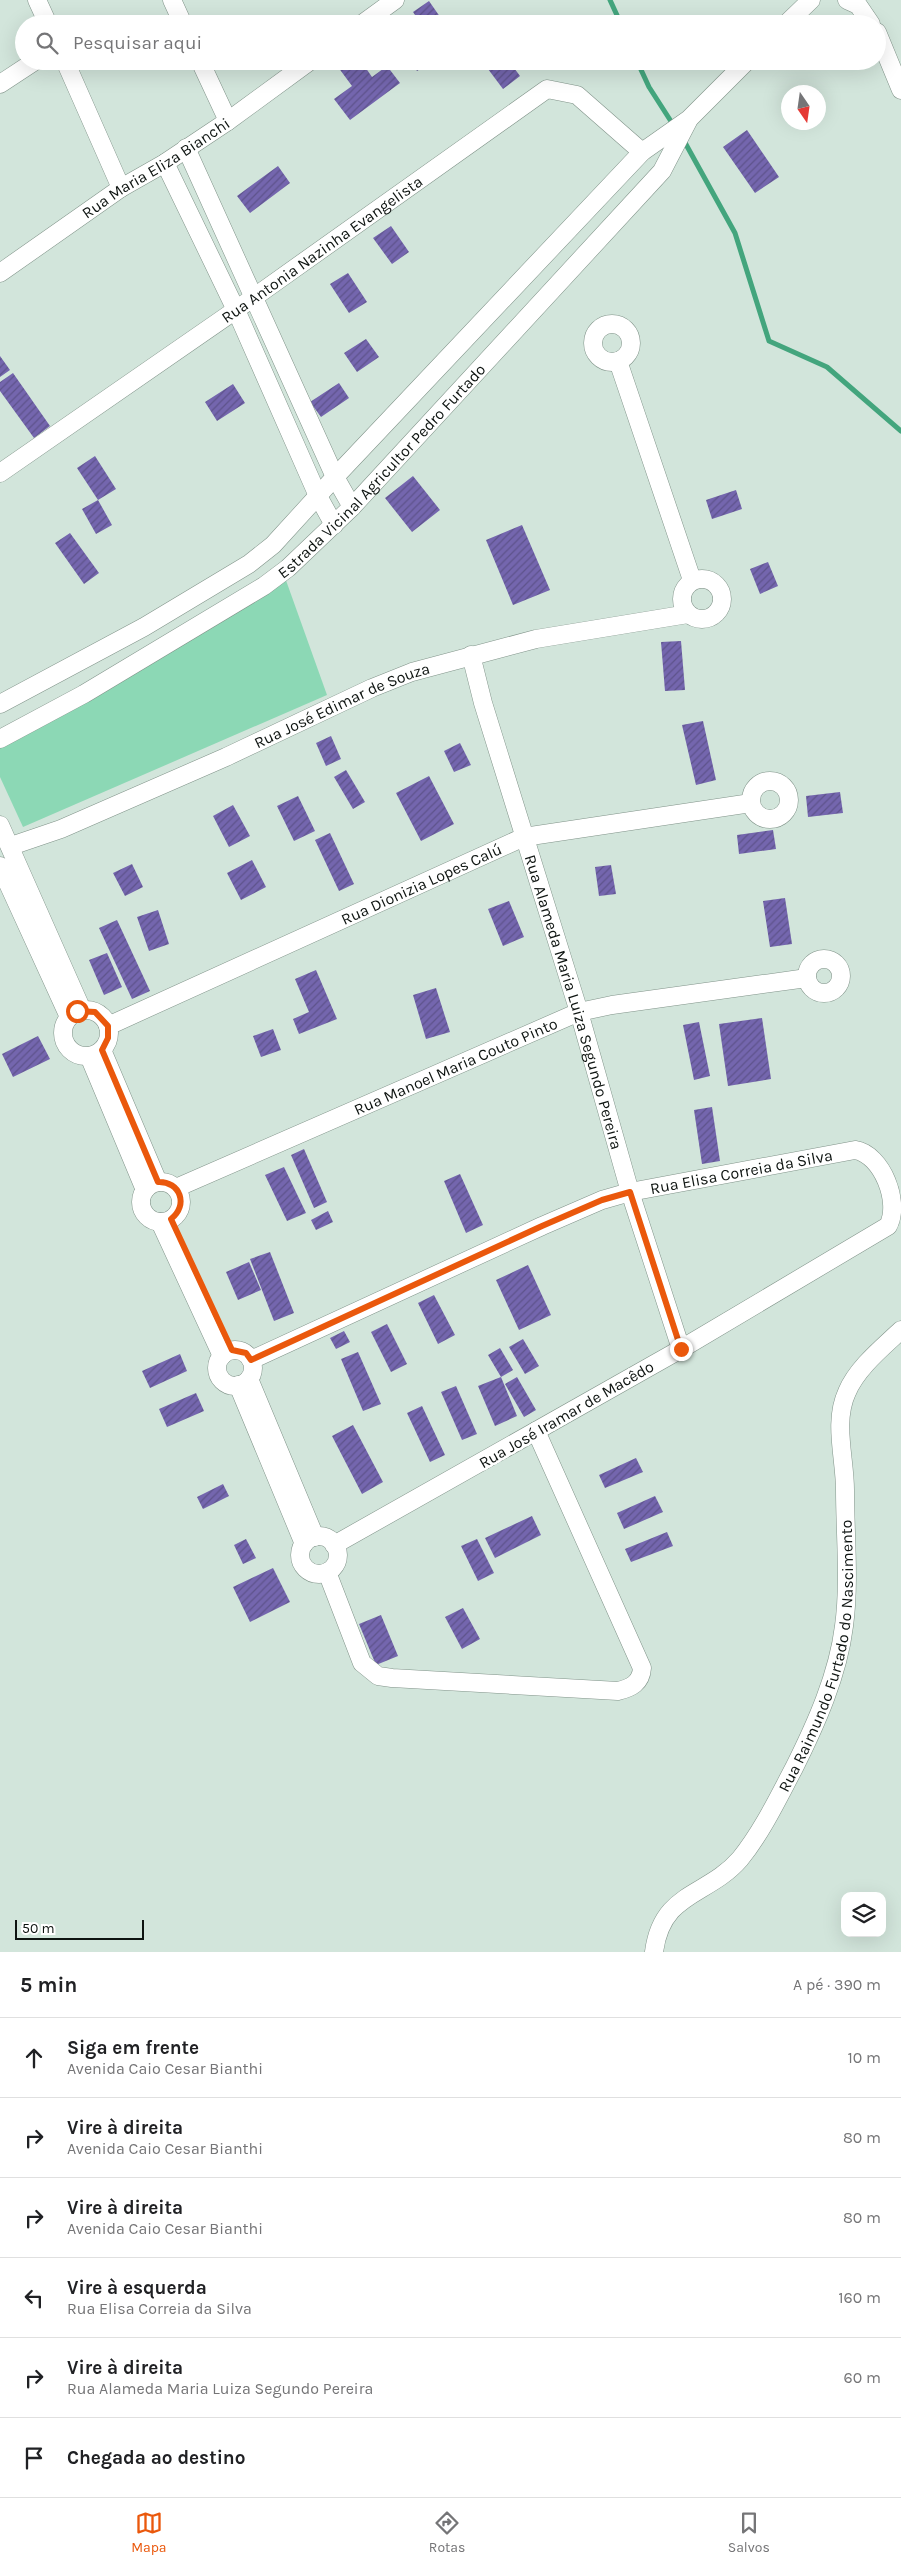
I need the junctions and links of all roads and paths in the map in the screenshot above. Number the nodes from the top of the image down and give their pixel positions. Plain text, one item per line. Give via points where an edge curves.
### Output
1 (37, 0) edge
2 (172, 0) edge
3 (395, 0) edge
4 (811, 0) edge
5 (847, 0) edge
6 (44, 15) edge
7 (179, 15) edge
8 (374, 15) edge
9 (795, 15) edge
10 (865, 15) edge
11 (886, 54) edge
12 (21, 70) edge
13 (69, 70) edge
14 (204, 70) edge
15 (298, 70) edge
16 (738, 70) edge
17 (0, 84) edge
18 (901, 90) edge
19 (228, 121) junction
20 (670, 141) junction
21 (186, 148) junction
22 (642, 152) junction
23 (165, 163) junction
24 (121, 188) junction
25 (0, 273) edge
26 (253, 298) junction
27 (236, 310) junction
28 (618, 361) dead end
29 (0, 473) edge
30 (335, 477) junction
31 (318, 496) junction
32 (352, 507) junction
33 (334, 525) junction
34 (692, 580) junction
35 (688, 614) junction
36 (471, 655) junction
37 (0, 704) edge
38 (0, 739) edge
39 (751, 803) dead end
40 (0, 825) edge
41 (524, 837) junction
42 (11, 846) junction
43 (0, 866) edge
44 (807, 978) dead end
45 (579, 1012) junction
46 (76, 1014) junction
47 (108, 1026) junction
48 (96, 1053) junction
49 (888, 1185) joint
50 (151, 1186) junction
51 (176, 1188) junction
52 (630, 1192) junction
53 (166, 1220) junction
54 (901, 1330) edge
55 (681, 1349) junction
56 (227, 1353) junction
57 (251, 1360) junction
58 (244, 1382) junction
59 (536, 1431) junction
60 (310, 1541) junction
61 (334, 1544) junction
62 (327, 1572) junction
63 (654, 1952) edge

1 - 6 street
2 - 7 street
3 - 8 street
4 - 9 street
5 - 10 street via 858,5
11 - 18 street
12 - 17 street
13 - 24 street
14 - 19 street
15 - 19 street, Rua Maria Eliza Bianchi
16 - 20 street, Estrada Vicinal Agricultor Pedro Furtado
19 - 21 street, Rua Maria Eliza Bianchi
20 - 22 street, Estrada Vicinal Agricultor Pedro Furtado
20 - 32 street, Estrada Vicinal Agricultor Pedro Furtado via 662,172
21 - 23 street, Rua Maria Eliza Bianchi
21 - 26 street
22 - 26 street, Rua Antonia Nazinha Evangelista via 577,95 547,89
22 - 30 street, Estrada Vicinal Agricultor Pedro Furtado
23 - 24 street, Rua Maria Eliza Bianchi
23 - 27 street
24 - 25 street, Rua Maria Eliza Bianchi
26 - 27 street, Rua Antonia Nazinha Evangelista
26 - 30 street
27 - 29 street, Rua Antonia Nazinha Evangelista
27 - 31 street
28 - 34 street
30 - 31 street, Estrada Vicinal Agricultor Pedro Furtado
30 - 32 street
31 - 33 street
31 - 37 street, Estrada Vicinal Agricultor Pedro Furtado via 274,546 249,564 144,627
32 - 33 street, Estrada Vicinal Agricultor Pedro Furtado
33 - 38 street, Estrada Vicinal Agricultor Pedro Furtado via 264,586 84,694
34 - 35 street via 681,596
34 - 35 street, Rua José Edimar de Souza via 706,578 712,581 720,590 722,604 708,618
35 - 36 street, Rua José Edimar de Souza via 536,639
36 - 41 street, Rua Alameda Maria Luiza Segundo Pereira
36 - 42 street, Rua José Edimar de Souza via 412,672 372,688 226,757 61,829
39 - 41 street, Rua Dionizia Lopes Calú
40 - 42 street
41 - 45 street, Rua Alameda Maria Luiza Segundo Pereira
41 - 47 street, Rua Dionizia Lopes Calú
42 - 46 street
43 - 46 street
44 - 45 street, Rua Manoel Maria Couto Pinto
45 - 51 street, Rua Manoel Maria Couto Pinto
45 - 52 street, Rua Alameda Maria Luiza Segundo Pereira
46 - 47 street via 95,1012
46 - 48 street via 63,1030 65,1044 76,1054
47 - 48 street via 108,1038
48 - 50 street
49 - 52 street, Rua Elisa Correia da Silva via 872,1157 865,1151 855,1150
49 - 55 street, Rua José Iramar de Macêdo via 894,1207 888,1226
50 - 51 street via 164,1182
50 - 53 street via 141,1201 144,1213 154,1221
51 - 53 street via 181,1204 176,1215
52 - 55 street, Rua Alameda Maria Luiza Segundo Pereira
52 - 57 street, Rua Elisa Correia da Silva via 602,1200 533,1230
53 - 56 street
54 - 63 street, Rua Raimundo Furtado do Nascimento via 854,1380 846,1392 843,1406 840,1425 845,1480 844,1626 820,1713 756,1836 739,1860 672,1908 659,1926
55 - 59 street, Rua José Iramar de Macêdo
56 - 57 street via 246,1353
56 - 58 street via 218,1364 219,1376 227,1384
57 - 58 street via 253,1368
58 - 60 street
59 - 61 street, Rua José Iramar de Macêdo
59 - 62 street via 642,1668 642,1676 636,1683 618,1691 378,1676 362,1663
60 - 61 street via 324,1537
60 - 62 street via 300,1558 305,1568 316,1574
61 - 62 street via 336,1563

